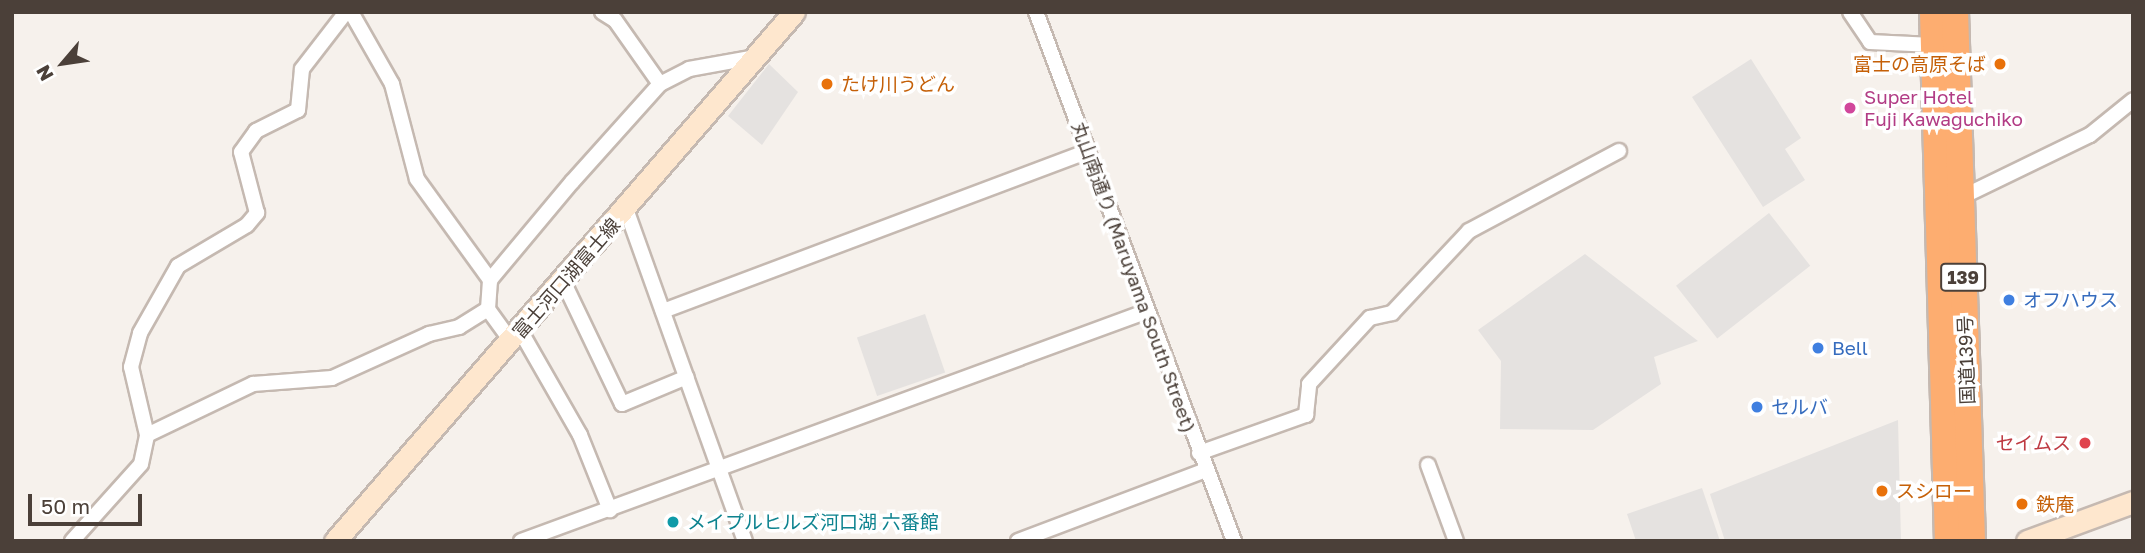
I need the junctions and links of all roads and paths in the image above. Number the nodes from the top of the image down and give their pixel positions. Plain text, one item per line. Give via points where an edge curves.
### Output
1 (348, 12) edge
2 (602, 12) edge
3 (794, 12) edge
4 (1036, 12) edge
5 (1850, 12) edge
6 (1933, 12) edge
7 (1955, 12) edge
8 (1933, 45) junction
9 (755, 57) junction
10 (660, 84) junction
11 (2133, 100) edge
12 (1619, 151) dead end
13 (1087, 152) junction
14 (1960, 198) junction
15 (626, 209) junction
16 (489, 280) junction
17 (564, 283) junction
18 (488, 309) junction
19 (663, 311) junction
20 (1145, 312) junction
21 (516, 337) junction
22 (687, 377) junction
23 (148, 435) junction
24 (1199, 453) junction
25 (1428, 465) dead end
26 (720, 470) junction
27 (1206, 470) junction
28 (2133, 502) edge
29 (610, 510) junction
30 (72, 541) edge
31 (335, 541) edge
32 (521, 541) edge
33 (745, 541) edge
34 (1018, 541) edge
35 (1234, 541) edge
36 (1456, 541) edge
37 (1948, 541) edge
38 (1972, 541) edge
39 (2027, 541) edge

1 - 16 street via 393,84 417,179
1 - 23 street via 302,69 298,110 256,131 241,152 257,213 247,225 178,266 140,333 131,367
2 - 10 street via 615,20
3 - 9 main road, 富士河口湖富士線
4 - 13 street, 丸山南通り (Maruyama South Street)
5 - 8 street via 1870,42
6 - 8 highway, 国道139号 / 139
7 - 14 highway, 国道139号 / 139
8 - 37 highway, 国道139号 / 139
9 - 10 street via 689,69
9 - 15 main road, 富士河口湖富士線
10 - 16 street
11 - 14 street via 2090,135
12 - 24 street via 1469,231 1392,313 1370,318 1309,384 1306,415
13 - 19 street
13 - 20 street, 丸山南通り (Maruyama South Street)
14 - 38 highway, 国道139号 / 139
15 - 17 main road, 富士河口湖富士線
15 - 19 street
16 - 18 street
17 - 21 main road, 富士河口湖富士線
17 - 22 street via 622,404
18 - 21 street
18 - 23 street via 459,327 429,334 332,378 253,384
19 - 22 street
20 - 24 street, 丸山南通り (Maruyama South Street)
20 - 26 street
21 - 29 street via 580,435
21 - 31 main road, 富士河口湖富士線
22 - 26 street
23 - 30 street via 141,464
24 - 27 street, 丸山南通り (Maruyama South Street)
25 - 36 street
26 - 29 street
26 - 33 street
27 - 34 street
27 - 35 street, 丸山南通り (Maruyama South Street)
28 - 39 main road
29 - 32 street

